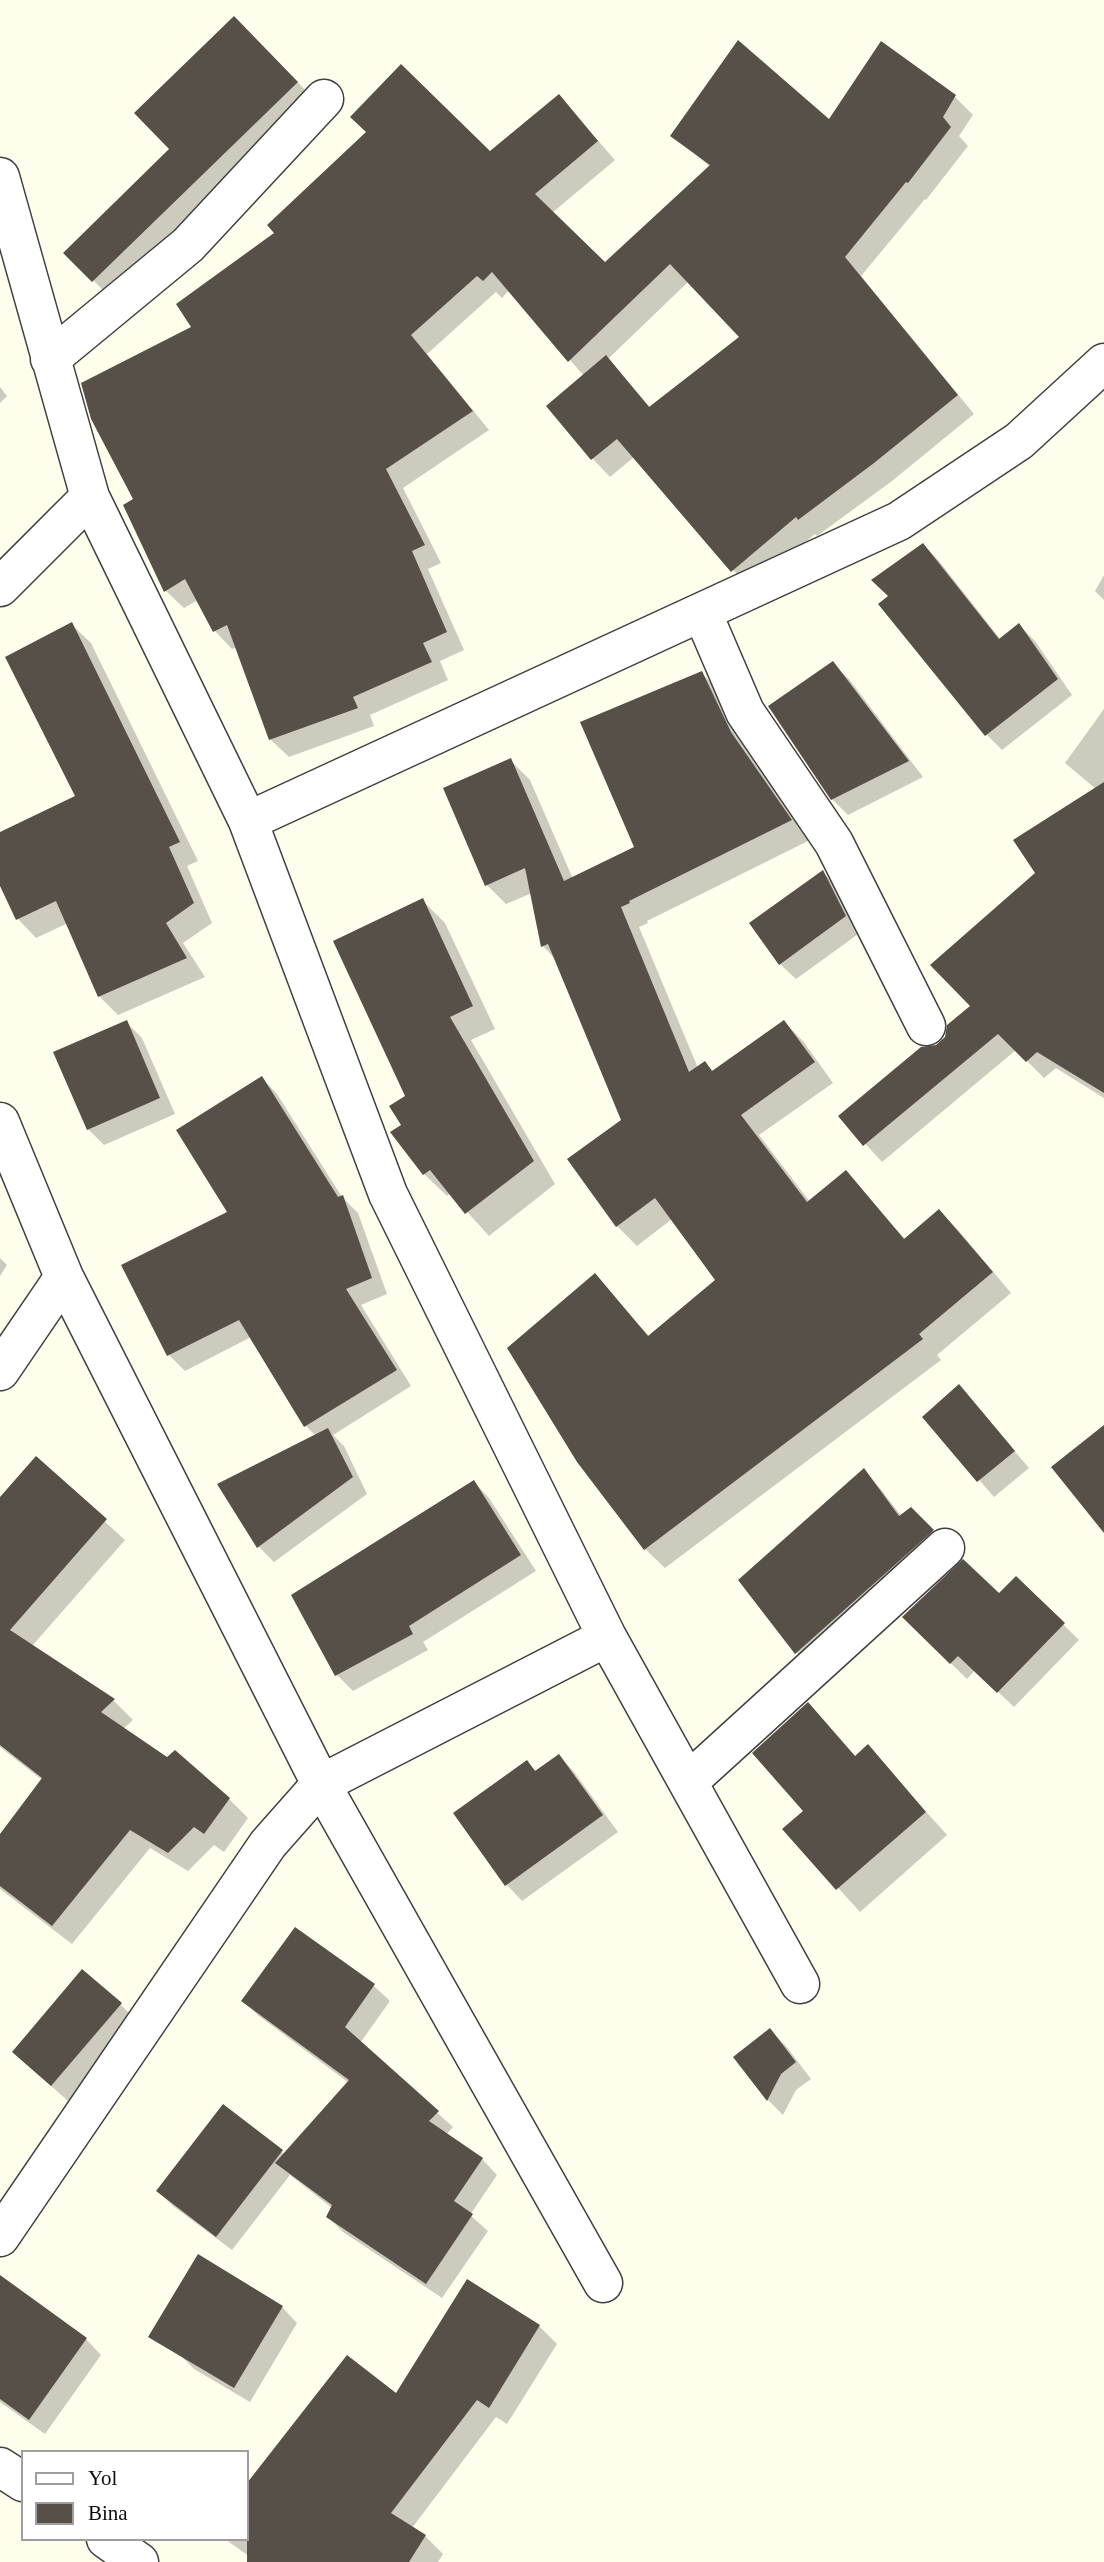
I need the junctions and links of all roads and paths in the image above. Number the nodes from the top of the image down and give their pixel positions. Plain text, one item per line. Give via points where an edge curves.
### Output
1 (324, 99) dead end
2 (0, 177) edge
3 (50, 359) junction
4 (1104, 363) edge
5 (90, 496) junction
6 (0, 587) edge
7 (702, 612) junction
8 (248, 821) junction
9 (926, 1026) dead end
10 (0, 1122) edge
11 (64, 1277) junction
12 (0, 1371) edge
13 (945, 1548) dead end
14 (607, 1637) junction
15 (688, 1782) junction
16 (321, 1784) junction
17 (800, 1984) dead end
18 (0, 2237) edge
19 (603, 2283) dead end
20 (0, 2467) edge
21 (21, 2481) edge
22 (109, 2541) edge
23 (139, 2562) edge

1 - 3 street via 188,245
2 - 3 street
3 - 5 street
4 - 7 street via 1019,441 899,521
5 - 6 street
5 - 8 street
7 - 8 street
7 - 9 street via 745,712 834,843
8 - 14 street via 387,1194
10 - 11 street
11 - 12 street
11 - 16 street
13 - 15 street
14 - 15 street
14 - 16 street
15 - 17 street
16 - 18 street via 268,1844
16 - 19 street
20 - 21 street
22 - 23 street

